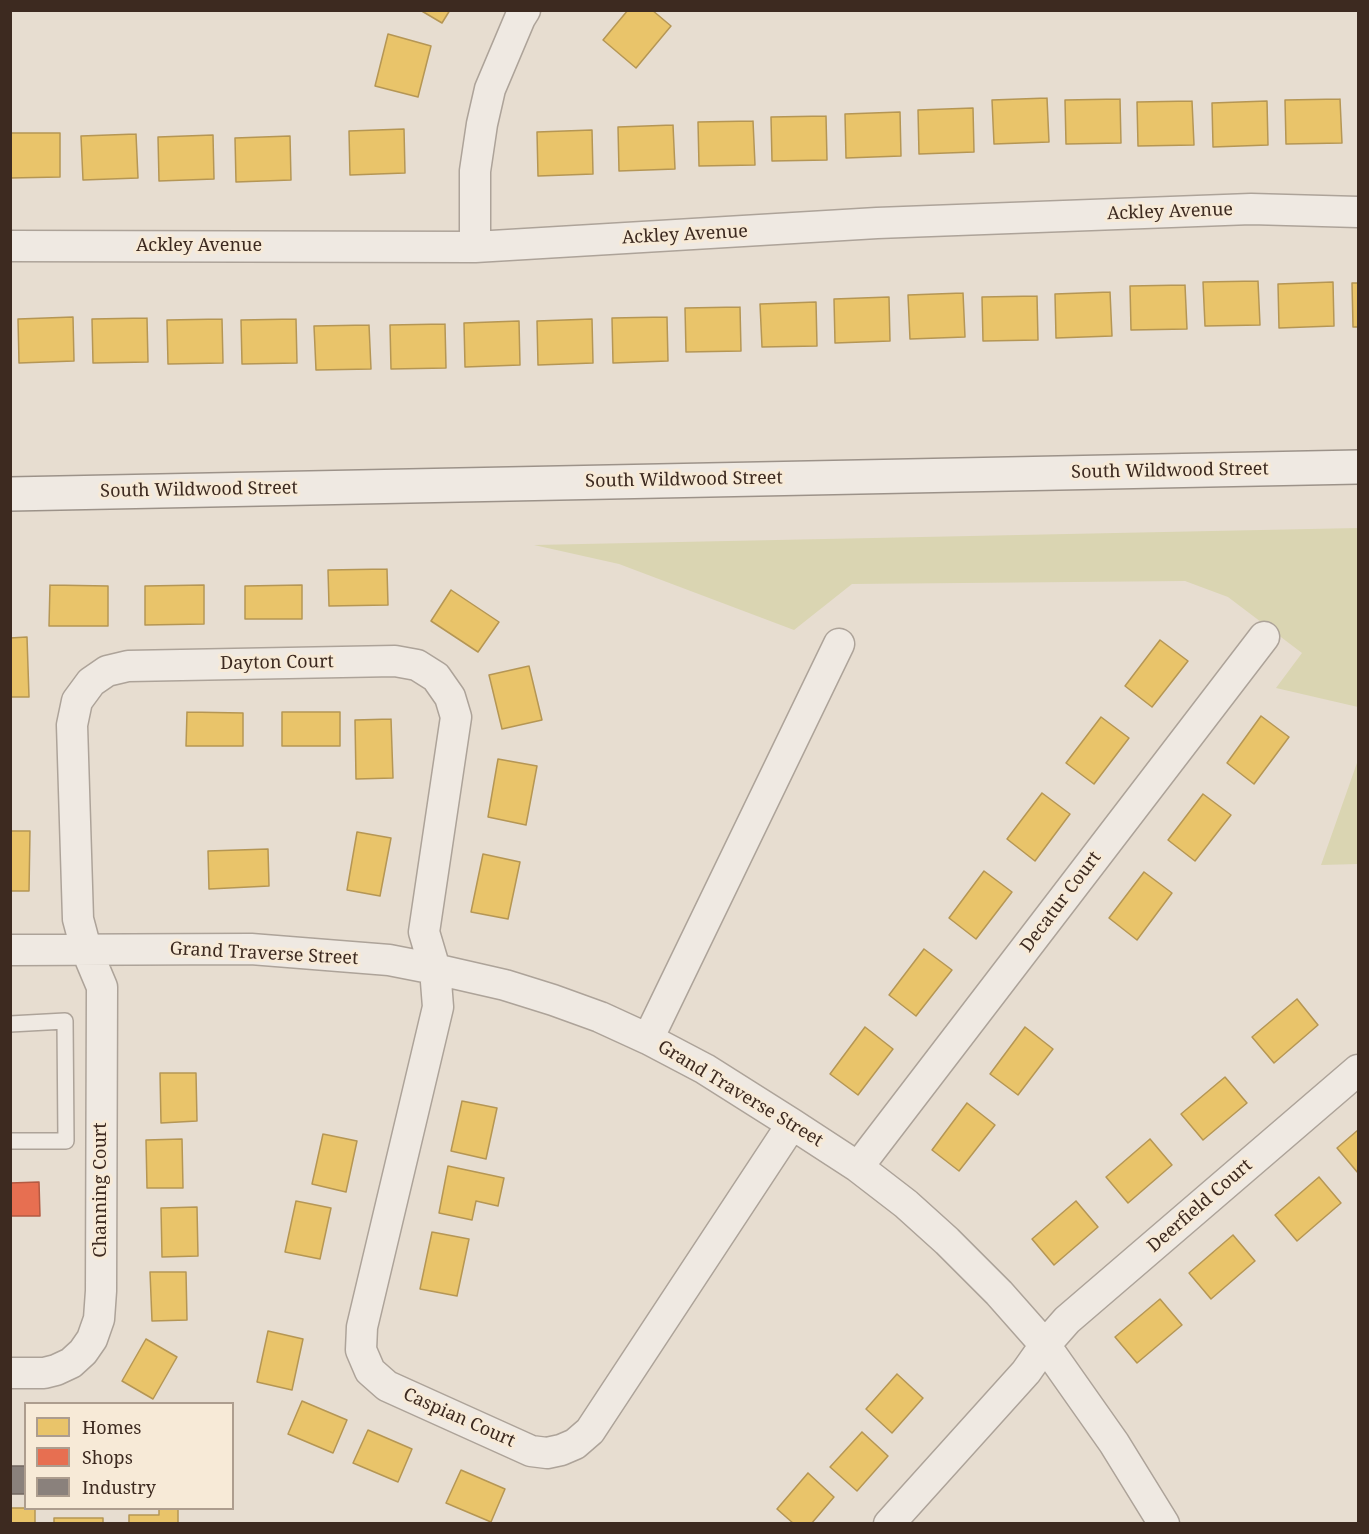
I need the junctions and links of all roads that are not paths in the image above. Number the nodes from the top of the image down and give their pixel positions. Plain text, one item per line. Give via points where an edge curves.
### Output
1 (525, 10) edge
2 (1359, 212) edge
3 (10, 246) edge
4 (475, 247) junction
5 (1359, 468) edge
6 (10, 494) edge
7 (1264, 637) dead end
8 (839, 644) dead end
9 (86, 949) junction
10 (10, 950) edge
11 (435, 969) junction
12 (10, 1024) edge
13 (648, 1039) junction
14 (1359, 1070) edge
15 (792, 1124) junction
16 (10, 1141) edge
17 (858, 1167) junction
18 (1045, 1345) junction
19 (10, 1373) edge
20 (888, 1524) edge
21 (1164, 1524) edge

1 - 4 street via 490,89 482,124 475,171
2 - 4 street, Ackley Avenue via 1251,209 924,222
3 - 4 street, Ackley Avenue
5 - 6 street, South Wildwood Street
7 - 17 street, Decatur Court
8 - 13 street
9 - 10 street, Grand Traverse Street
9 - 11 street, Grand Traverse Street via 251,949 389,960
9 - 11 street, Dayton Court via 78,919 72,725 77,701 91,682 107,671 128,666 395,661 417,665 436,677 450,697 456,717 424,932
9 - 19 street, Channing Court via 102,987 99,1320 92,1340 71,1363 44,1373
11 - 13 street, Grand Traverse Street via 554,1000
11 - 15 street, Caspian Court via 438,1007 362,1327 361,1350 370,1371 387,1386 531,1451 561,1450 590,1431
12 - 16 lane via 64,1021 66,1141
13 - 15 street, Grand Traverse Street
14 - 18 street, Deerfield Court via 1067,1320
15 - 17 street, Grand Traverse Street
17 - 18 street, Grand Traverse Street via 947,1241
18 - 20 street via 1026,1372
18 - 21 street, Grand Traverse Street via 1114,1443

